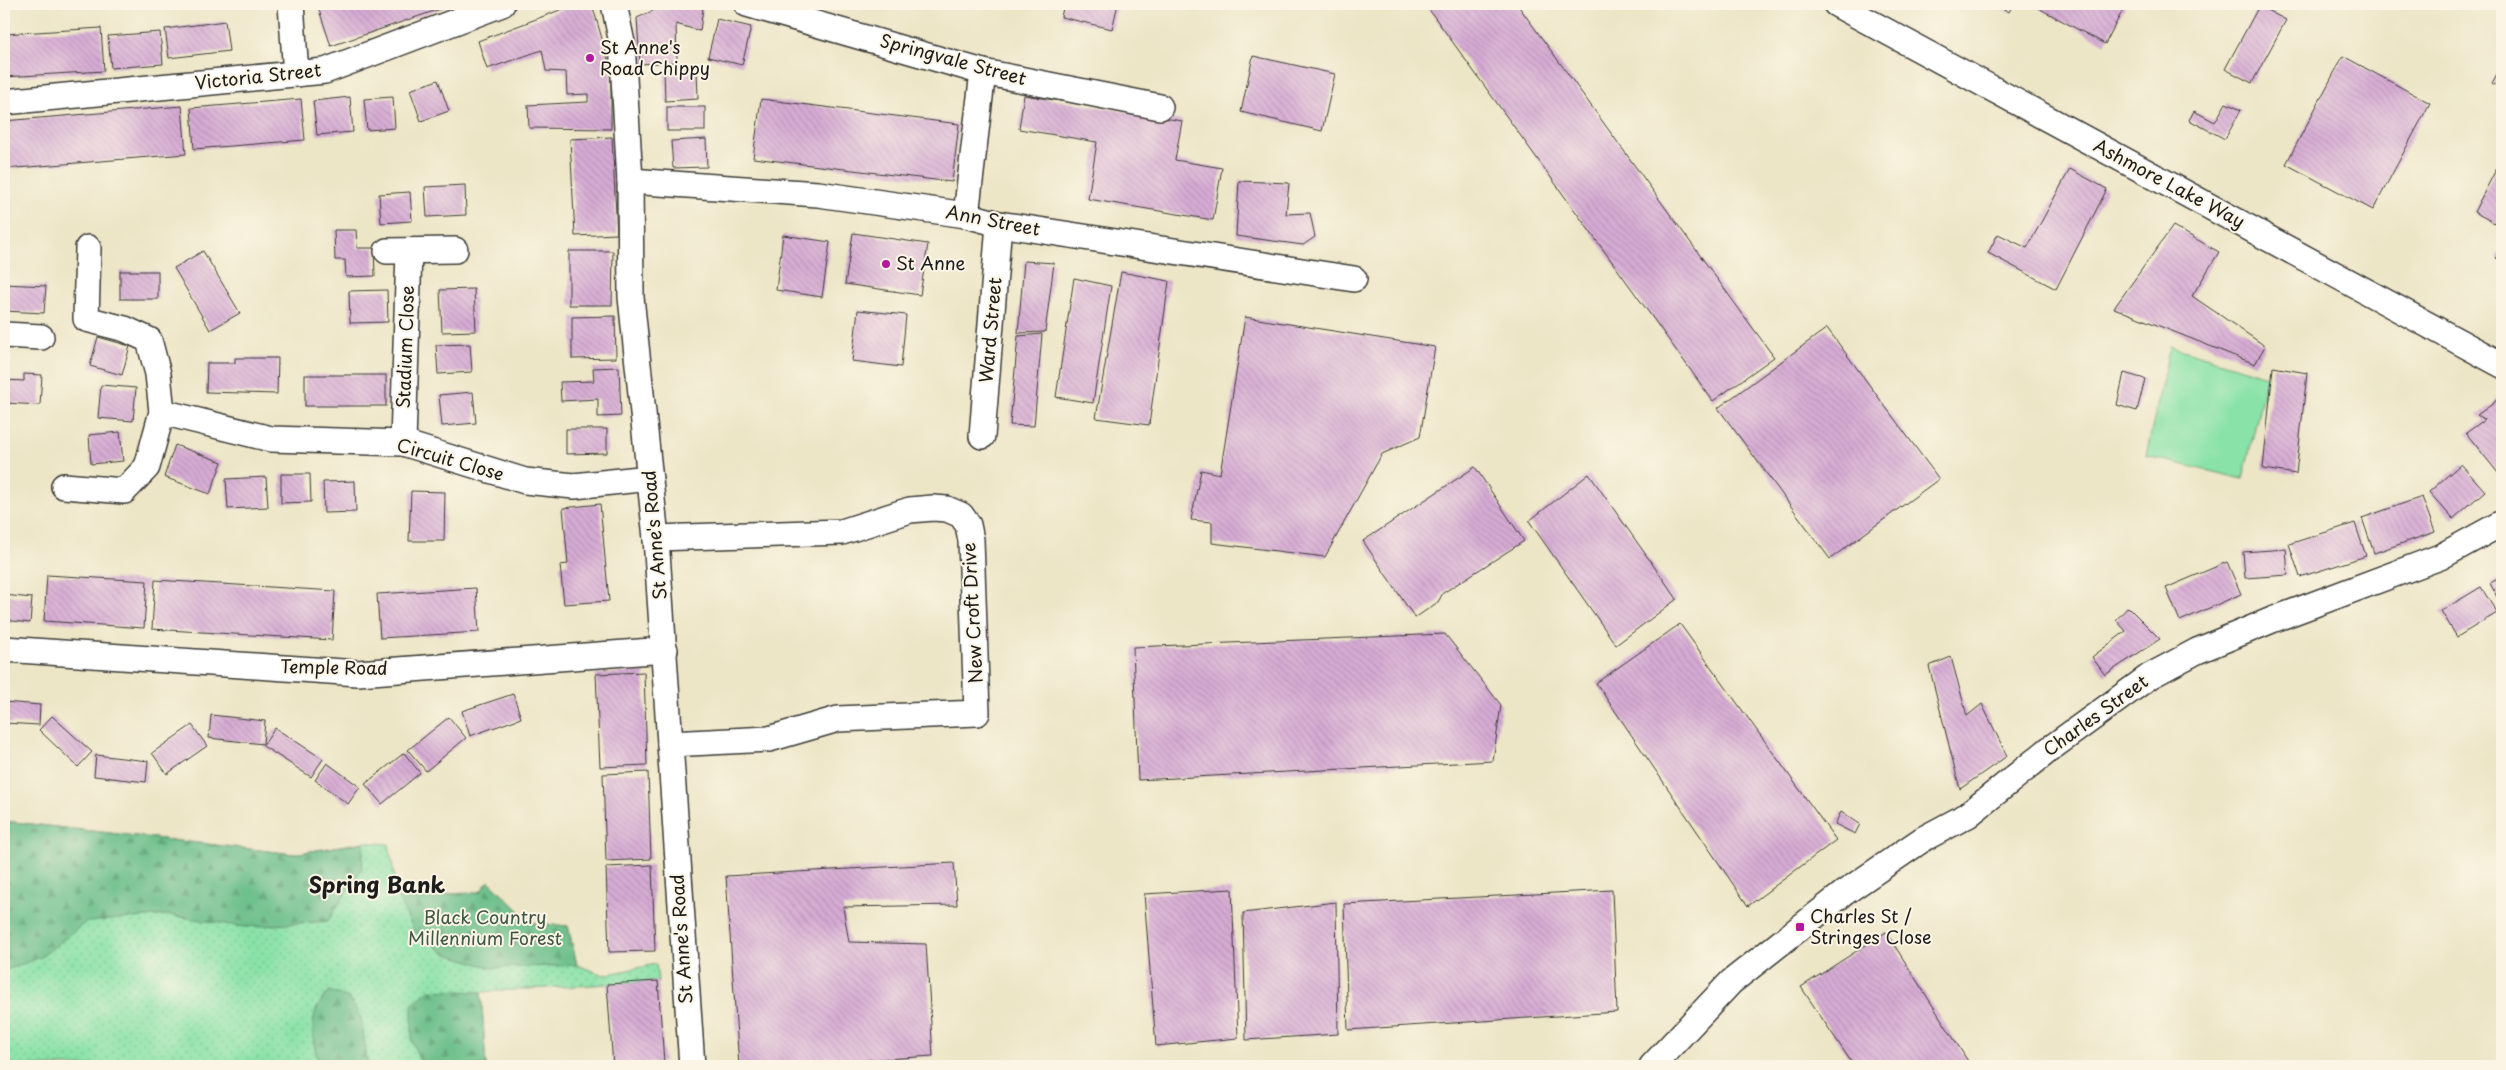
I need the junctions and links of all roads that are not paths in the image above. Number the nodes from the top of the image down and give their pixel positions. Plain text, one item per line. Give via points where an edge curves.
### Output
1 (291, 4) edge
2 (502, 4) edge
3 (615, 4) edge
4 (747, 4) edge
5 (1836, 4) edge
6 (983, 72) junction
7 (296, 74) junction
8 (4, 102) edge
9 (1160, 106) dead end
10 (630, 181) junction
11 (966, 215) junction
12 (999, 224) junction
13 (88, 248) dead end
14 (454, 250) dead end
15 (1354, 279) dead end
16 (4, 336) edge
17 (41, 337) dead end
18 (2502, 366) edge
19 (162, 412) junction
20 (982, 436) dead end
21 (403, 443) junction
22 (650, 478) junction
23 (64, 486) dead end
24 (2502, 523) edge
25 (656, 538) junction
26 (4, 649) edge
27 (665, 650) junction
28 (670, 744) junction
29 (692, 1066) edge
30 (1652, 1066) edge

1 - 7 street
2 - 7 street, Victoria Street via 325,71
3 - 10 street, St Anne's Road via 622,43
4 - 6 street, Springvale Street
5 - 18 street, Ashmore Lake Way
6 - 9 street, Springvale Street
6 - 11 street
7 - 8 street, Victoria Street
10 - 11 street, Ann Street via 818,194
10 - 22 street, St Anne's Road via 631,297
11 - 12 street, Ann Street
12 - 15 street, Ann Street
12 - 20 street, Ward Street
13 - 19 street via 86,319 126,329 149,340 158,374
14 - 21 street, Stadium Close via 398,251
16 - 17 street
19 - 21 street, Circuit Close via 271,439
19 - 23 street via 147,467 124,491
21 - 22 street, Circuit Close via 525,481 574,486
22 - 25 street, St Anne's Road
24 - 30 street, Charles Street via 2440,558 2272,620 2196,651 2150,676 2066,737 1968,815 1923,839 1844,893 1731,982
25 - 27 street, St Anne's Road
25 - 28 street, New Croft Drive via 842,532 910,510 933,508 961,515 968,525 971,540 977,713 838,719 769,739
26 - 27 street, Temple Road via 358,673
27 - 28 street, St Anne's Road
28 - 29 street, St Anne's Road

